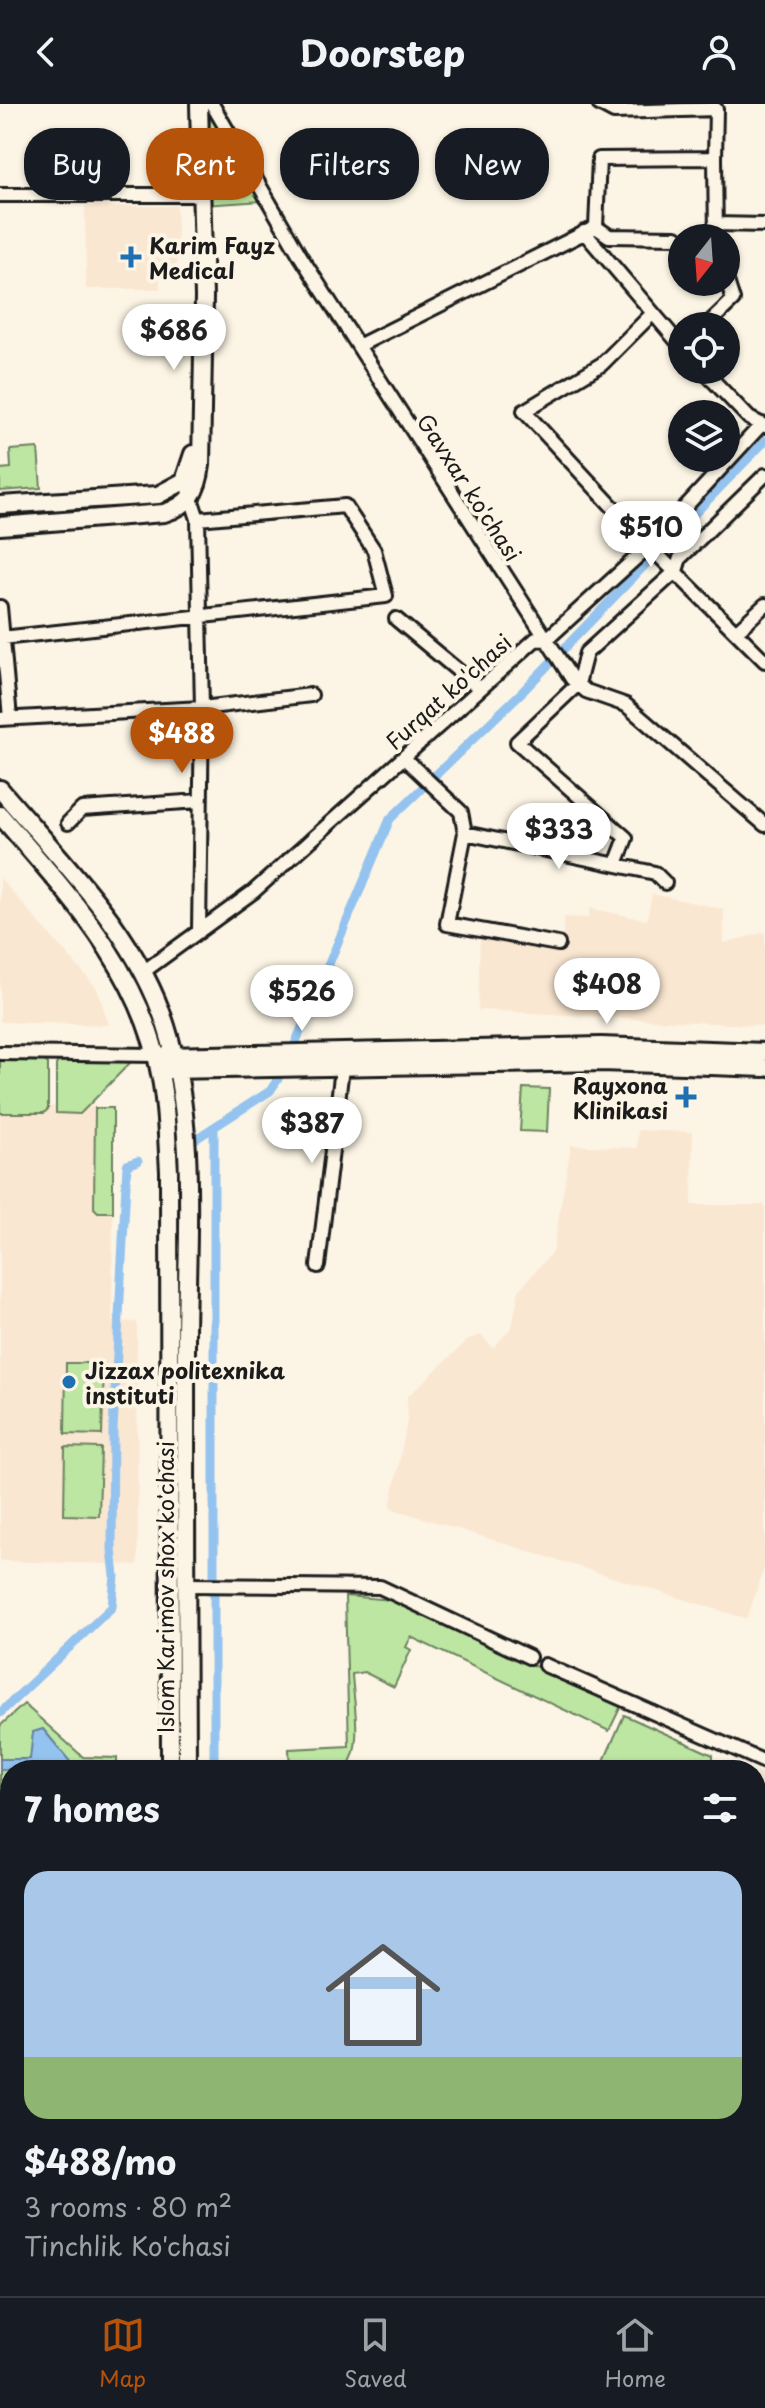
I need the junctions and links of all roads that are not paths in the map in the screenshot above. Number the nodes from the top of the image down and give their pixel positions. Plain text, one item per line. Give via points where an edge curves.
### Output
1 (193, 104) edge
2 (199, 104) edge
3 (212, 104) edge
4 (599, 104) edge
5 (716, 106) edge
6 (194, 128) edge
7 (198, 128) edge
8 (715, 158) junction
9 (0, 195) edge
10 (146, 196) edge
11 (197, 200) edge
12 (715, 224) edge
13 (740, 224) edge
14 (765, 225) edge
15 (590, 230) junction
16 (668, 237) edge
17 (732, 296) edge
18 (721, 312) edge
19 (652, 314) junction
20 (668, 332) edge
21 (358, 346) junction
22 (716, 384) edge
23 (764, 425) edge
24 (765, 475) edge
25 (188, 489) junction
26 (0, 505) edge
27 (198, 519) junction
28 (0, 526) edge
29 (649, 546) junction
30 (676, 571) junction
31 (765, 605) edge
32 (0, 607) edge
33 (200, 618) junction
34 (396, 619) dead end
35 (738, 630) junction
36 (2, 638) edge
37 (546, 640) junction
38 (765, 661) edge
39 (578, 684) junction
40 (480, 689) junction
41 (311, 695) dead end
42 (202, 708) junction
43 (5, 719) edge
44 (404, 758) junction
45 (0, 789) edge
46 (200, 801) junction
47 (0, 815) edge
48 (68, 823) dead end
49 (765, 825) edge
50 (465, 833) junction
51 (616, 864) junction
52 (665, 883) dead end
53 (199, 932) junction
54 (558, 944) dead end
55 (143, 972) junction
56 (765, 1052) edge
57 (0, 1053) edge
58 (166, 1063) junction
59 (342, 1068) junction
60 (765, 1068) edge
61 (318, 1266) dead end
62 (186, 1585) junction
63 (529, 1657) dead end
64 (545, 1665) dead end
65 (170, 1760) edge
66 (187, 1760) edge
67 (760, 1760) edge

1 - 6 main road
2 - 7 main road
3 - 21 street, Gavxar ko'chasi
4 - 5 street via 614,112
5 - 8 street
8 - 12 street
8 - 15 street via 599,159
9 - 10 street
11 - 25 main road via 204,297 201,449 199,479
13 - 14 street
15 - 16 street via 609,236
15 - 19 street
15 - 21 street
17 - 18 street
19 - 20 street
19 - 29 street via 602,364 524,411
21 - 37 street, Gavxar ko'chasi
22 - 23 street via 749,418
23 - 29 street, Furqat ko'chasi
24 - 30 street via 680,558
25 - 26 main road
25 - 27 street
25 - 28 main road via 177,509 164,513
27 - 33 street
27 - 33 street via 345,506 374,550 386,596
29 - 30 street
29 - 37 street, Furqat ko'chasi
30 - 35 street
30 - 39 street via 586,653
31 - 35 street
32 - 36 street
33 - 36 street
33 - 42 street
34 - 40 street
35 - 38 street
36 - 43 street
37 - 39 street, Gavxar ko'chasi
37 - 40 street, Furqat ko'chasi via 536,639
39 - 49 street, Gavxar ko'chasi via 626,705
39 - 51 street via 517,742 626,838
40 - 44 street, Furqat ko'chasi
41 - 42 street
42 - 43 street
42 - 46 street
44 - 50 street via 461,812
44 - 53 street, Furqat ko'chasi via 253,892
45 - 55 main road, Islom Karimov shox ko'chasi via 111,919
46 - 48 street via 82,809
46 - 53 street
47 - 58 main road, Islom Karimov shox ko'chasi via 104,940
50 - 51 street
50 - 54 street via 447,924
51 - 52 street via 655,873
53 - 55 street, Furqat ko'chasi
55 - 58 main road, Islom Karimov shox ko'chasi via 166,1024
56 - 58 main road via 601,1046
57 - 58 street
58 - 59 main road
58 - 62 main road, Islom Karimov shox ko'chasi via 187,1163
58 - 65 main road, Islom Karimov shox ko'chasi
59 - 60 main road via 602,1062
59 - 61 street
62 - 63 street via 380,1587
62 - 66 main road, Islom Karimov shox ko'chasi
64 - 67 street

